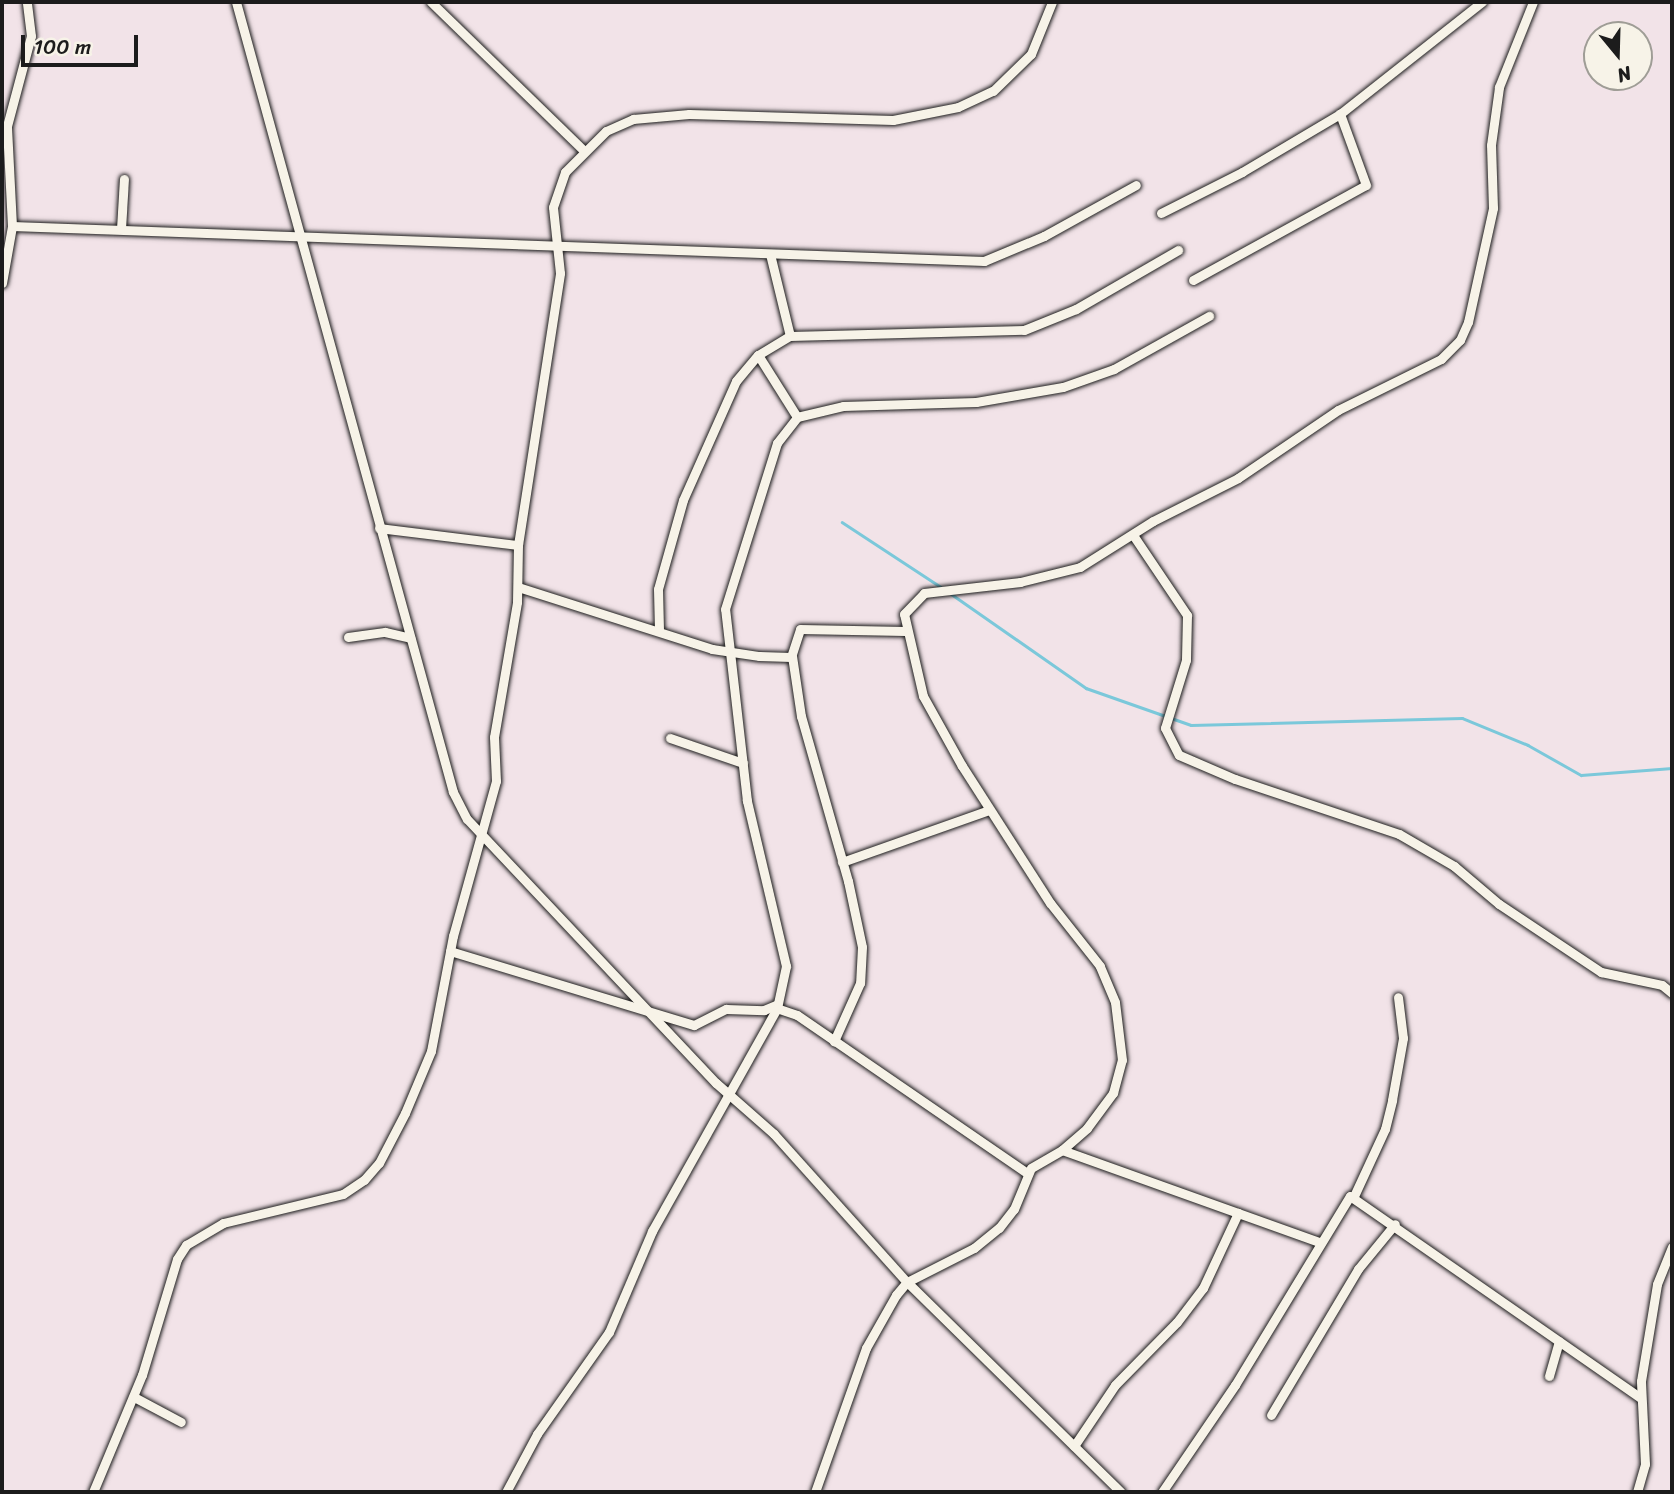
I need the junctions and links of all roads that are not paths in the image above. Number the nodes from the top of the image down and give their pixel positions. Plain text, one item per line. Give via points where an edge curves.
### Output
1 (27, 2) edge
2 (236, 2) edge
3 (431, 2) edge
4 (1052, 2) edge
5 (1482, 2) edge
6 (1533, 2) edge
7 (1340, 114) junction
8 (582, 149) junction
9 (124, 179) dead end
10 (1136, 185) dead end
11 (1161, 213) dead end
12 (12, 226) junction
13 (121, 229) junction
14 (301, 237) junction
15 (556, 248) junction
16 (1178, 250) dead end
17 (770, 254) junction
18 (1193, 280) dead end
19 (2, 283) edge
20 (1209, 316) dead end
21 (790, 336) junction
22 (758, 355) junction
23 (797, 417) junction
24 (379, 528) junction
25 (1133, 535) junction
26 (518, 545) junction
27 (518, 587) junction
28 (659, 630) junction
29 (905, 631) junction
30 (348, 636) dead end
31 (410, 638) junction
32 (730, 653) junction
33 (792, 656) junction
34 (670, 738) dead end
35 (743, 763) junction
36 (989, 810) junction
37 (482, 838) junction
38 (842, 862) junction
39 (450, 951) junction
40 (1672, 993) edge
41 (1398, 997) dead end
42 (777, 1006) junction
43 (649, 1012) junction
44 (834, 1041) junction
45 (731, 1096) junction
46 (1062, 1150) junction
47 (1027, 1172) junction
48 (1354, 1196) junction
49 (1238, 1213) junction
50 (1395, 1224) junction
51 (1319, 1242) junction
52 (1672, 1247) edge
53 (907, 1282) junction
54 (1559, 1341) junction
55 (1549, 1376) dead end
56 (134, 1397) junction
57 (1641, 1398) junction
58 (1270, 1415) dead end
59 (181, 1422) dead end
60 (1074, 1446) junction
61 (93, 1492) edge
62 (506, 1492) edge
63 (815, 1492) edge
64 (1121, 1492) edge
65 (1162, 1492) edge
66 (1637, 1492) edge

1 - 12 street via 31,36 12,98 5,143
2 - 14 street
3 - 8 street
4 - 8 street via 1031,54 993,90 930,116 893,120 690,114 633,120 606,131
5 - 7 street
6 - 25 street via 1499,87 1490,145 1493,208 1460,340 1432,367 1338,410 1238,478
7 - 11 street
7 - 18 street via 1366,185
8 - 15 street via 556,190
9 - 13 street
10 - 17 street via 1044,236 984,261
12 - 13 street
12 - 19 street
13 - 14 street
14 - 15 street
14 - 24 street
15 - 17 street
15 - 26 street via 560,273
16 - 21 street via 1076,309 1024,330
17 - 21 street
20 - 23 street via 1114,369 1063,387 976,402 843,406
21 - 22 street
22 - 23 street
22 - 28 street via 736,380 683,500 657,589
23 - 32 street via 777,443 727,600 723,616
24 - 26 street
24 - 31 street
25 - 29 street via 1080,567 1049,576 924,593 904,614
25 - 40 street via 1187,615 1186,660 1165,728 1179,755 1224,775 1399,834 1454,866 1499,904 1592,967 1621,979 1661,985
26 - 27 street
27 - 28 street
27 - 37 street via 494,737 496,780
28 - 32 street
29 - 33 street via 800,629
29 - 36 street via 923,696
30 - 31 street via 385,632
31 - 37 street via 453,792
32 - 33 street
32 - 35 street
33 - 38 street via 801,716
34 - 35 street
35 - 42 street via 755,837 786,966
36 - 38 street
36 - 46 street via 1050,902 1100,965 1117,1013 1122,1060 1113,1093 1087,1128
37 - 39 street
37 - 43 street
38 - 44 street via 864,962 851,1008
39 - 43 street
39 - 56 street via 431,1051 379,1163 343,1194 246,1215 186,1245 177,1259
41 - 48 street via 1402,1038 1392,1100 1385,1129
42 - 43 street via 726,1009 694,1025
42 - 44 street
42 - 45 street
43 - 45 street
44 - 47 street
45 - 53 street via 774,1134
45 - 62 street via 652,1231 609,1332 537,1434
46 - 47 street
46 - 49 street
47 - 53 street via 1014,1209 999,1228 974,1248
48 - 50 street
48 - 51 street via 1345,1199
49 - 51 street
49 - 60 street via 1203,1288 1115,1385
50 - 54 street
50 - 58 street via 1357,1269
51 - 65 street via 1235,1385
52 - 57 street via 1657,1284
53 - 60 street
53 - 63 street via 878,1322 866,1348
54 - 55 street
54 - 57 street
56 - 59 street
56 - 61 street
57 - 66 street via 1645,1464
60 - 64 street

